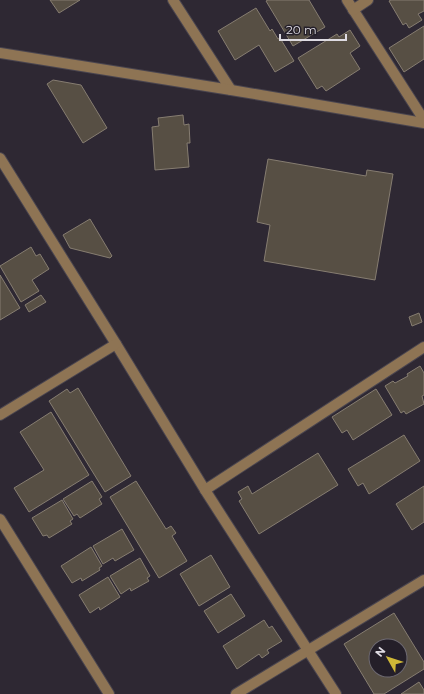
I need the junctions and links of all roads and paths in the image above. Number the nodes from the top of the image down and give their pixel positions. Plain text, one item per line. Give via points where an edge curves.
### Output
1 (173, 0) edge
2 (347, 0) edge
3 (368, 0) edge
4 (353, 10) junction
5 (0, 53) edge
6 (231, 90) junction
7 (424, 120) edge
8 (424, 124) edge
9 (0, 158) edge
10 (116, 344) junction
11 (424, 346) edge
12 (0, 415) edge
13 (205, 490) junction
14 (0, 519) edge
15 (424, 580) edge
16 (309, 650) junction
17 (109, 694) edge
18 (236, 694) edge
19 (336, 694) edge

1 - 6 street
2 - 4 street
3 - 4 street
4 - 7 street
5 - 6 street
6 - 8 street
9 - 10 street
10 - 12 street
10 - 13 street
11 - 13 street
13 - 16 street
14 - 17 street
15 - 16 street
16 - 18 street
16 - 19 street

